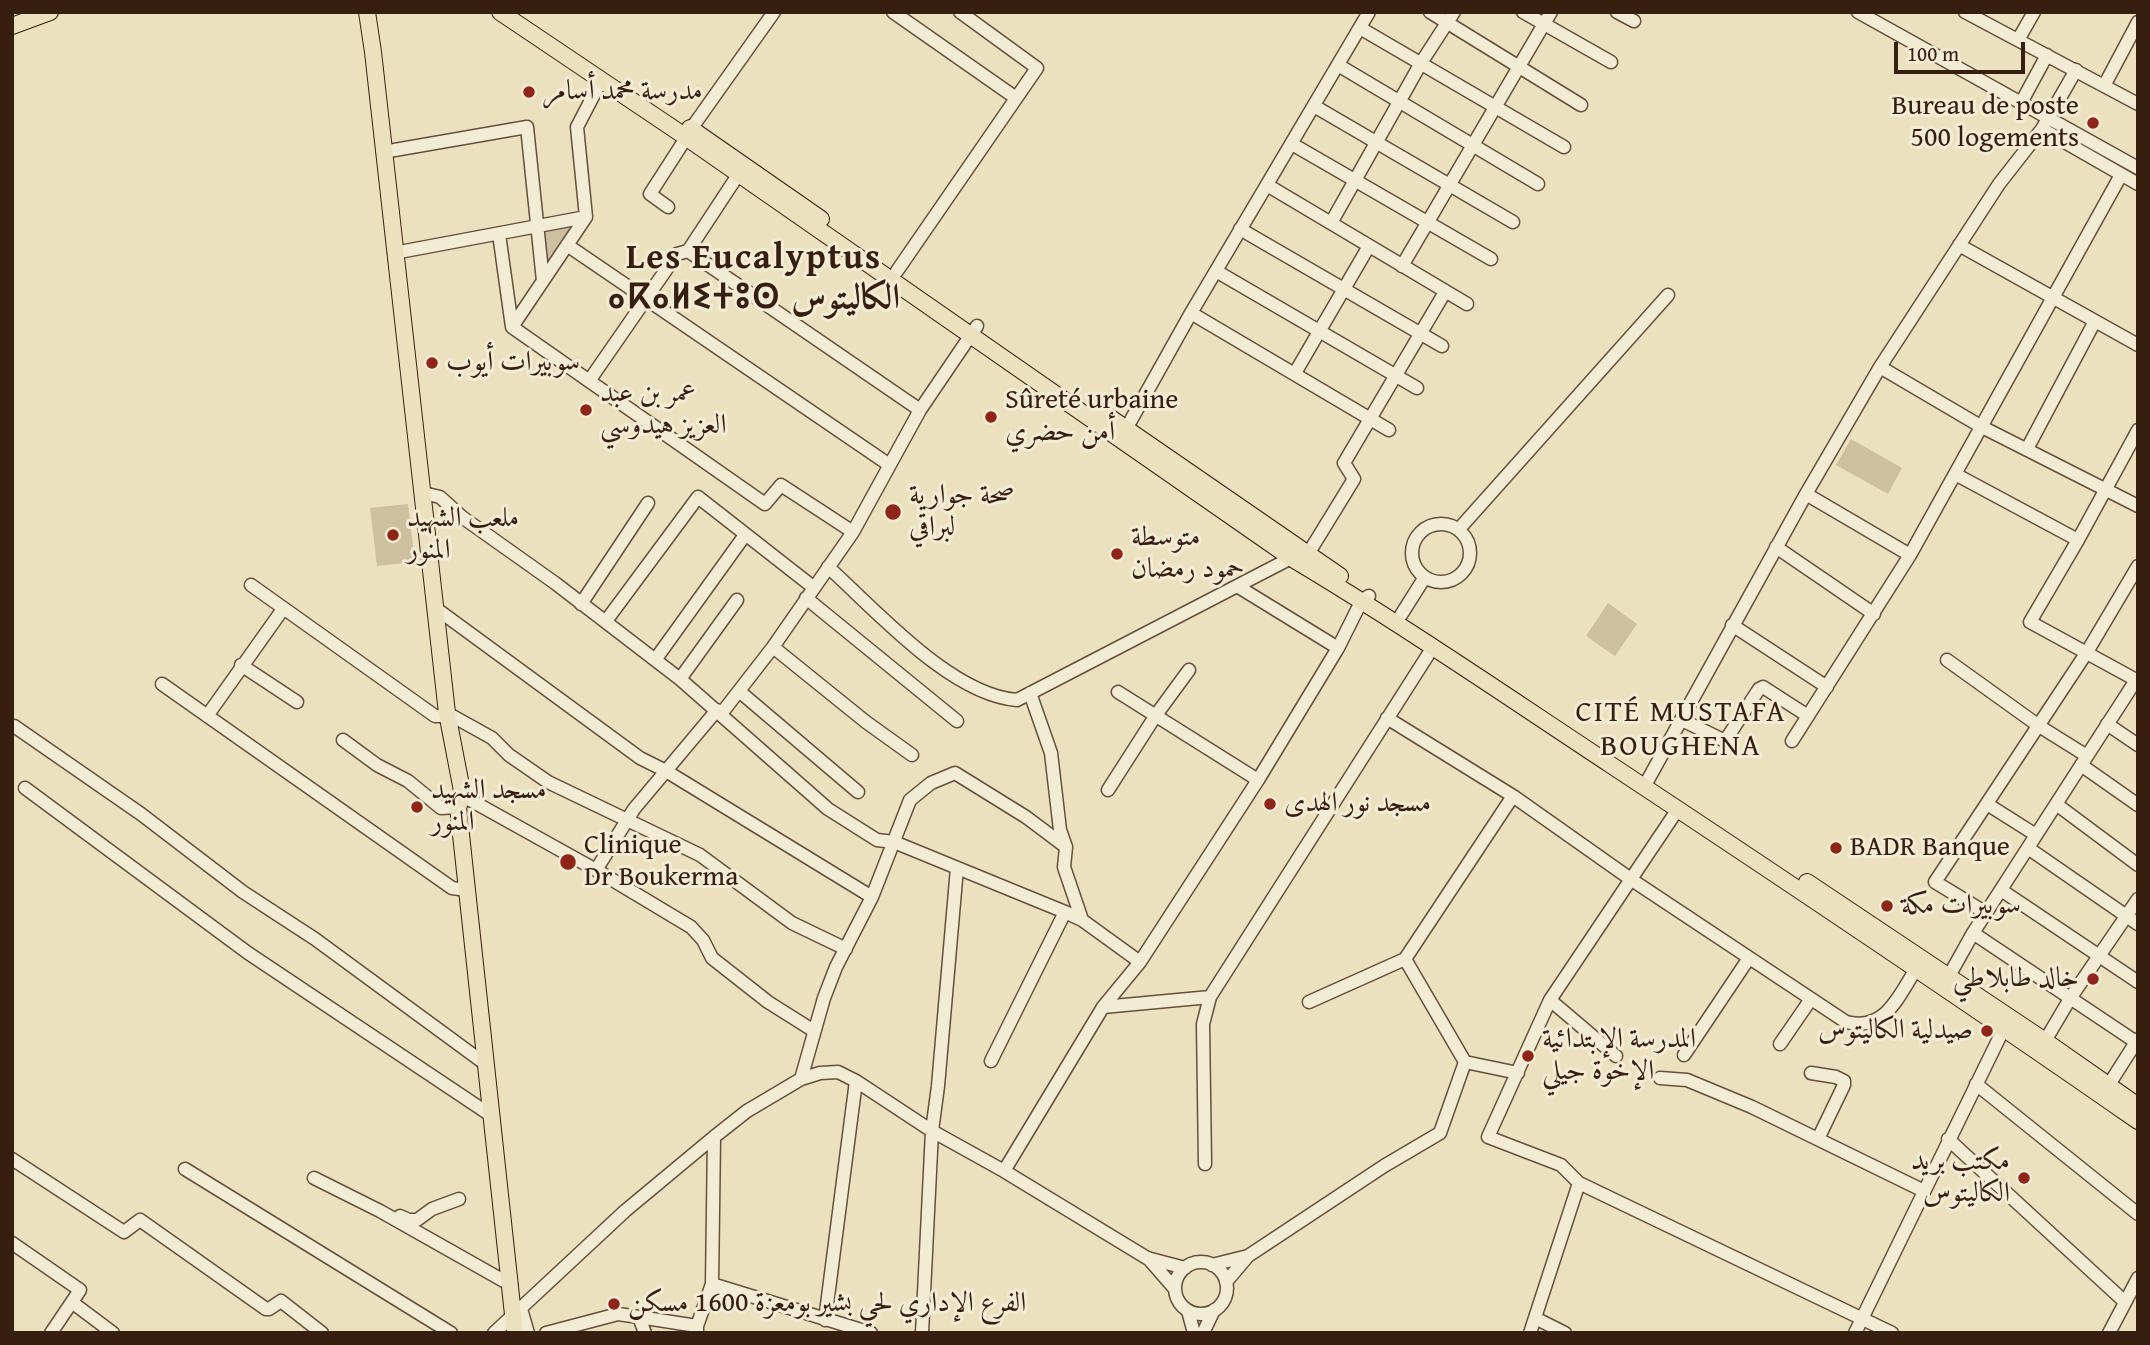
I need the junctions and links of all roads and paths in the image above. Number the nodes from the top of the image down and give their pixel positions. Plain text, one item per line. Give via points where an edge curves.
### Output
1 (50, 12) edge
2 (500, 12) edge
3 (518, 12) edge
4 (774, 12) edge
5 (893, 12) edge
6 (960, 12) edge
7 (1369, 12) edge
8 (1430, 12) edge
9 (1523, 12) edge
10 (1551, 12) edge
11 (1617, 12) edge
12 (1858, 12) edge
13 (1965, 12) edge
14 (2034, 12) edge
15 (367, 13) edge
16 (1451, 18) edge
17 (1634, 21) dead end
18 (2138, 22) edge
19 (1544, 24) junction
20 (12, 26) edge
21 (1360, 28) junction
22 (2018, 40) junction
23 (2047, 55) junction
24 (1611, 62) dead end
25 (1421, 64) junction
26 (1338, 65) junction
27 (1521, 67) junction
28 (2076, 71) junction
29 (601, 81) junction
30 (2104, 86) junction
31 (1016, 98) junction
32 (1398, 102) junction
33 (2021, 103) junction
34 (2138, 104) edge
35 (1581, 105) dead end
36 (1314, 106) junction
37 (1496, 106) junction
38 (2045, 123) junction
39 (688, 133) junction
40 (1376, 141) junction
41 (1292, 144) junction
42 (1472, 144) junction
43 (1564, 147) dead end
44 (383, 152) junction
45 (2138, 168) edge
46 (738, 175) junction
47 (2121, 175) junction
48 (1354, 181) junction
49 (1450, 183) junction
50 (1538, 184) dead end
51 (2138, 184) edge
52 (1267, 185) junction
53 (668, 207) dead end
54 (586, 217) junction
55 (1513, 222) dead end
56 (1331, 223) junction
57 (1427, 223) junction
58 (537, 226) junction
59 (1240, 229) junction
60 (499, 234) junction
61 (567, 245) junction
62 (1959, 245) junction
63 (1369, 246) junction
64 (688, 251) junction
65 (394, 253) junction
66 (1491, 259) dead end
67 (1402, 266) junction
68 (897, 271) junction
69 (1216, 271) junction
70 (543, 281) junction
71 (1344, 289) junction
72 (1446, 292) junction
73 (1668, 295) dead end
74 (2053, 298) junction
75 (646, 300) junction
76 (1467, 304) dead end
77 (1191, 313) junction
78 (2095, 321) junction
79 (512, 327) junction
80 (974, 330) junction
81 (1319, 332) junction
82 (1421, 334) junction
83 (2138, 345) edge
84 (1442, 346) dead end
85 (1880, 367) junction
86 (1295, 373) junction
87 (1396, 377) junction
88 (589, 381) junction
89 (1417, 388) dead end
90 (920, 410) junction
91 (1369, 420) junction
92 (1982, 427) junction
93 (1126, 429) junction
94 (1389, 429) dead end
95 (2138, 430) edge
96 (2026, 449) junction
97 (888, 464) junction
98 (1955, 474) junction
99 (2104, 488) junction
100 (423, 493) junction
101 (1806, 494) junction
102 (648, 503) dead end
103 (2138, 506) edge
104 (1459, 529) junction
105 (853, 532) junction
106 (745, 535) junction
107 (2078, 540) junction
108 (1776, 547) junction
109 (1308, 554) junction
110 (1910, 555) junction
111 (1291, 558) junction
112 (2138, 566) edge
113 (828, 567) junction
114 (1425, 577) junction
115 (251, 585) dead end
116 (1237, 586) junction
117 (810, 593) junction
118 (1366, 598) junction
119 (737, 600) dead end
120 (581, 604) junction
121 (435, 607) junction
122 (283, 609) junction
123 (1874, 614) junction
124 (1401, 615) junction
125 (606, 621) junction
126 (1732, 625) junction
127 (1433, 647) junction
128 (773, 648) junction
129 (1338, 648) junction
130 (2087, 652) junction
131 (655, 660) junction
132 (1947, 660) dead end
133 (241, 665) junction
134 (1189, 670) dead end
135 (680, 679) junction
136 (2137, 680) edge
137 (162, 684) dead end
138 (1827, 687) junction
139 (738, 691) junction
140 (1118, 692) dead end
141 (1030, 693) junction
142 (297, 702) dead end
143 (719, 712) junction
144 (447, 715) junction
145 (1156, 715) junction
146 (206, 716) junction
147 (1808, 716) junction
148 (1387, 718) junction
149 (1682, 720) junction
150 (957, 721) dead end
151 (2107, 724) junction
152 (14, 726) edge
153 (2039, 726) junction
154 (342, 740) dead end
155 (1791, 741) dead end
156 (2138, 745) edge
157 (912, 755) dead end
158 (2084, 760) junction
159 (666, 771) junction
160 (1258, 780) junction
161 (1647, 782) junction
162 (25, 788) dead end
163 (1108, 790) dead end
164 (858, 792) dead end
165 (1513, 796) junction
166 (460, 802) junction
167 (1987, 804) junction
168 (2056, 804) junction
169 (2138, 806) edge
170 (1678, 809) junction
171 (627, 821) junction
172 (2036, 835) junction
173 (894, 842) junction
174 (1066, 847) junction
175 (2028, 848) junction
176 (2138, 865) edge
177 (957, 868) junction
178 (596, 870) junction
179 (1632, 880) junction
180 (467, 890) junction
181 (2001, 890) junction
182 (872, 897) junction
183 (2138, 899) edge
184 (1065, 912) junction
185 (1986, 913) junction
186 (2126, 916) junction
187 (1082, 920) junction
188 (2138, 924) edge
189 (1973, 933) junction
190 (846, 948) junction
191 (2099, 956) junction
192 (1749, 958) junction
193 (1405, 959) junction
194 (1140, 961) junction
195 (1916, 969) junction
196 (1949, 976) junction
197 (2138, 982) edge
198 (1210, 997) junction
199 (2071, 997) junction
200 (1811, 999) junction
201 (1550, 1000) junction
202 (1309, 1002) dead end
203 (1103, 1007) junction
204 (2007, 1023) junction
205 (814, 1031) junction
206 (2045, 1041) junction
207 (2137, 1041) edge
208 (1780, 1044) dead end
209 (1684, 1055) dead end
210 (1616, 1056) dead end
211 (991, 1061) dead end
212 (1465, 1062) junction
213 (484, 1063) junction
214 (1518, 1073) junction
215 (1811, 1073) dead end
216 (1660, 1078) dead end
217 (801, 1079) junction
218 (856, 1080) junction
219 (1976, 1084) junction
220 (2108, 1086) junction
221 (2138, 1106) edge
222 (492, 1116) junction
223 (2138, 1121) edge
224 (932, 1131) junction
225 (714, 1137) junction
226 (1818, 1139) junction
227 (1948, 1139) junction
228 (12, 1159) edge
229 (1205, 1164) dead end
230 (185, 1169) dead end
231 (1004, 1171) junction
232 (314, 1178) dead end
233 (1579, 1183) junction
234 (1924, 1191) junction
235 (459, 1199) dead end
236 (380, 1211) junction
237 (2138, 1214) edge
238 (12, 1243) edge
239 (1248, 1256) junction
240 (1147, 1258) junction
241 (1212, 1265) junction
242 (1185, 1268) junction
243 (2138, 1278) edge
244 (1226, 1282) junction
245 (712, 1284) junction
246 (511, 1285) junction
247 (1175, 1289) junction
248 (2125, 1302) junction
249 (73, 1303) junction
250 (1214, 1310) junction
251 (1188, 1311) junction
252 (639, 1317) junction
253 (1535, 1318) junction
254 (1862, 1318) junction
255 (516, 1319) edge
256 (825, 1320) junction
257 (697, 1329) edge
258 (51, 1333) edge
259 (113, 1333) edge
260 (322, 1333) edge
261 (451, 1333) edge
262 (494, 1333) edge
263 (528, 1333) edge
264 (546, 1333) edge
265 (645, 1333) edge
266 (871, 1333) edge
267 (922, 1333) edge
268 (1194, 1333) edge
269 (1203, 1333) edge
270 (1530, 1333) edge
271 (1565, 1333) edge
272 (1855, 1333) edge
273 (1892, 1333) edge
274 (2109, 1333) edge

1 - 20 main road
2 - 29 main road
3 - 39 main road
4 - 39 street
5 - 31 street
6 - 31 street via 1037,68
7 - 21 street
8 - 16 street
9 - 19 street
10 - 19 street
11 - 17 street
12 - 33 street
13 - 22 street
14 - 22 street
15 - 44 main road
16 - 25 street
16 - 27 street
18 - 30 street
19 - 24 street
19 - 27 street
21 - 25 street
21 - 26 street
22 - 23 street
23 - 28 street
23 - 33 street
25 - 32 street
25 - 37 street
26 - 32 street
26 - 36 street
27 - 35 street
27 - 37 street
28 - 30 street
28 - 38 street
29 - 39 main road
29 - 54 street via 578,127
30 - 34 street
31 - 68 street
32 - 40 street
32 - 42 street
33 - 38 street
36 - 40 street
36 - 41 street
37 - 42 street
37 - 43 street
38 - 45 street
38 - 47 street
38 - 62 street
39 - 46 main road
39 - 53 street via 650,194
39 - 68 main road
40 - 48 street
40 - 49 street
41 - 48 street
41 - 52 street
42 - 49 street
42 - 50 street
44 - 58 street via 527,127
44 - 65 main road
46 - 64 street
46 - 80 main road
47 - 51 street
47 - 74 street
48 - 56 street
48 - 57 street
49 - 55 street
49 - 57 street
52 - 56 street
52 - 59 street
54 - 58 street
54 - 61 street
56 - 63 street
57 - 66 street
57 - 67 street
58 - 60 street
58 - 70 street
59 - 69 street
59 - 71 street
60 - 65 street
60 - 79 street
61 - 70 street
61 - 75 street
62 - 74 street
62 - 85 street
63 - 67 street
63 - 71 street
64 - 75 street via 677,254
64 - 90 street
65 - 100 main road
67 - 72 street
68 - 80 main road
69 - 77 street
69 - 81 street
70 - 79 street
71 - 81 street
71 - 82 street
72 - 76 street
72 - 82 street
73 - 104 street
74 - 78 street
74 - 92 street
75 - 88 street
75 - 97 street
77 - 86 street
77 - 93 street
78 - 83 street
78 - 96 street
79 - 88 street
80 - 90 street
80 - 93 main road
80 - 111 main road
81 - 86 street
81 - 87 street
82 - 84 street
82 - 87 street
85 - 92 street
85 - 101 street
86 - 91 street
87 - 89 street
87 - 91 street
88 - 105 street via 765,504 780,485
90 - 97 street
91 - 94 street
91 - 109 street via 1344,463 1354,479
92 - 96 street
92 - 98 street
93 - 109 main road
95 - 99 street
96 - 99 street
97 - 105 street
98 - 107 street
98 - 110 street
99 - 103 street
99 - 107 street
100 - 120 street via 440,497
100 - 121 main road
101 - 108 street
101 - 110 street
102 - 120 street
104 - 114 street via 1471,553 1463,572 1444,582
104 - 114 street via 1440,523 1421,531 1412,550 1417,569
105 - 113 street
106 - 117 street
106 - 125 street via 698,497
106 - 131 street
107 - 130 street via 2030,622
108 - 123 street
108 - 126 street
109 - 118 main road
110 - 123 street
111 - 116 street
111 - 118 main road
112 - 130 street
113 - 117 street
113 - 141 street via 934,664 998,699 1017,700
114 - 124 street
115 - 122 street
116 - 129 street
116 - 141 street
117 - 128 street
117 - 150 street
118 - 124 main road
118 - 127 main road
118 - 129 street
119 - 135 street
120 - 125 street
121 - 144 main road
121 - 159 street via 610,738
122 - 133 street
122 - 144 street via 435,716
123 - 138 street
124 - 161 main road
125 - 131 street
126 - 138 street
126 - 149 street
127 - 148 street
127 - 161 main road
128 - 139 street
128 - 157 street
129 - 160 street
130 - 136 street
130 - 153 street
131 - 135 street
132 - 153 street
133 - 142 street
133 - 146 street
134 - 145 street
135 - 143 street
136 - 151 street
137 - 146 street
138 - 147 street
139 - 143 street
139 - 164 street
140 - 145 street
141 - 174 street via 1051,752
143 - 159 street
143 - 173 street via 828,809 877,840
144 - 166 main road
144 - 171 street via 492,737 548,782
145 - 160 street
145 - 163 street
146 - 180 street via 452,888
147 - 149 street via 1763,687 1725,741
147 - 155 street
148 - 165 street
148 - 198 street
149 - 161 street
151 - 156 street
151 - 158 street
152 - 213 street
153 - 158 street
153 - 167 street
154 - 166 street via 408,781 441,808
158 - 168 street
158 - 169 street
159 - 171 street
159 - 182 street
160 - 194 street
161 - 170 main road
161 - 196 main road
162 - 222 street via 248,953
165 - 179 street
165 - 193 street
166 - 178 street
166 - 180 main road
167 - 172 street
167 - 185 street via 1935,882
168 - 172 street
168 - 176 street
170 - 179 street
170 - 195 main road
171 - 178 street
171 - 190 street via 700,855 792,923
172 - 175 street
173 - 174 street via 910,800 931,783 955,773
173 - 177 street
173 - 182 street
174 - 187 street via 1064,867
175 - 181 street
175 - 186 street
177 - 184 street
177 - 224 street
178 - 205 street via 691,927 712,958
179 - 192 street
179 - 201 street
180 - 213 main road
181 - 185 street
181 - 191 street
182 - 190 street
183 - 186 street
184 - 187 street
184 - 211 street
185 - 189 street
186 - 188 street
186 - 191 street
187 - 194 street
189 - 196 street
189 - 199 street
190 - 205 street
191 - 197 street
191 - 199 street
192 - 200 street
192 - 209 street
193 - 202 street
193 - 212 street
194 - 203 street
195 - 200 street via 1876,1022 1861,1026 1846,1022
195 - 204 main road
196 - 204 main road
198 - 203 street
198 - 229 street via 1203,1024
199 - 206 street
199 - 207 street
200 - 208 street
201 - 210 street
201 - 214 street
203 - 231 street
204 - 206 main road
204 - 219 street
204 - 223 main road
205 - 217 street
206 - 220 main road
207 - 220 street
212 - 214 street
212 - 239 street via 1440,1133
213 - 222 main road
214 - 233 street via 1488,1138 1561,1165
215 - 226 street via 1844,1081
216 - 226 street via 1687,1080
217 - 218 street via 838,1072
217 - 225 street
218 - 224 street
218 - 256 street
219 - 227 street
219 - 237 street
220 - 221 main road
222 - 246 main road
224 - 231 street
224 - 267 street
225 - 245 street
225 - 255 street via 625,1211
226 - 234 street
227 - 234 street
227 - 248 street
228 - 260 street via 124,1232 140,1220 265,1309 281,1301
230 - 261 street
231 - 240 street
232 - 236 street
233 - 253 street
233 - 254 street
234 - 254 street
235 - 236 street via 413,1221 386,1209
236 - 246 street
238 - 249 street via 78,1286
239 - 241 street
239 - 244 street
240 - 242 street
240 - 247 street
241 - 242 street via 1198,1262
241 - 244 street
242 - 247 street
243 - 248 street
244 - 250 street via 1226,1295
245 - 256 street
245 - 257 street
246 - 255 main road
247 - 251 street via 1178,1302
248 - 274 street
249 - 258 street
249 - 259 street
250 - 251 street
250 - 269 street
251 - 268 street
252 - 257 street
252 - 264 street via 618,1314
252 - 265 street
253 - 270 street
253 - 271 street
254 - 272 street
254 - 273 street
255 - 262 street
255 - 263 street
256 - 266 street

